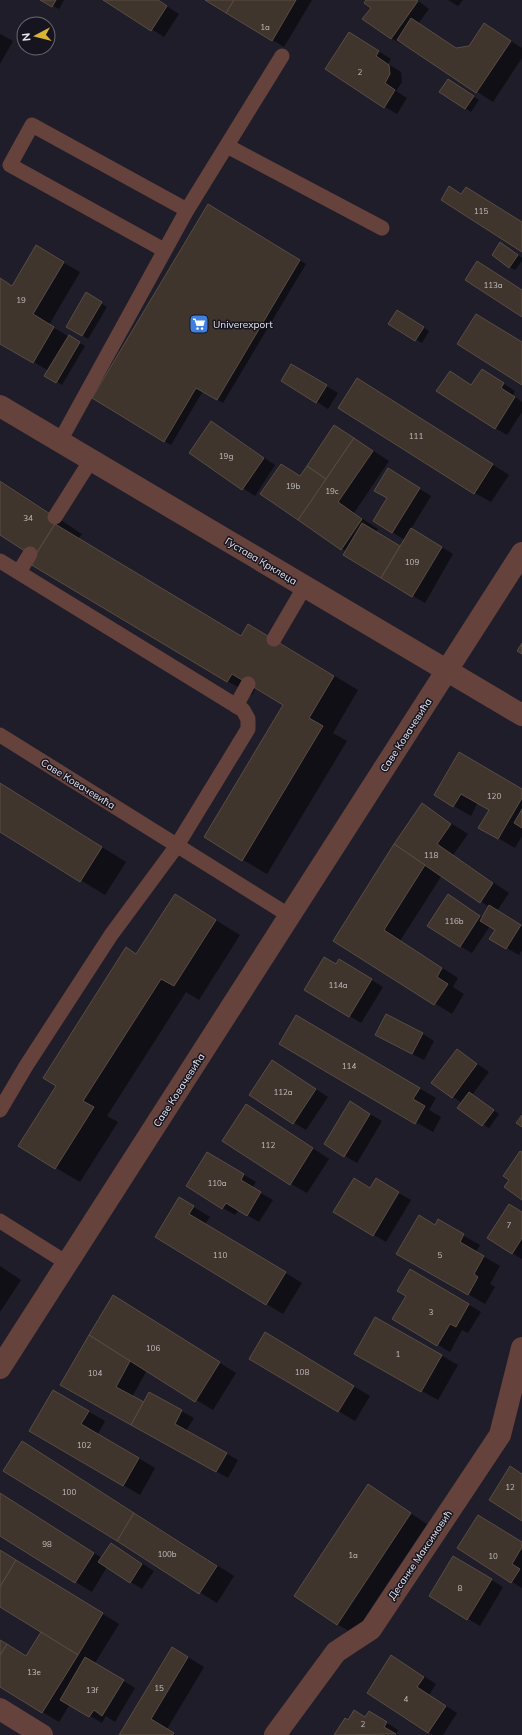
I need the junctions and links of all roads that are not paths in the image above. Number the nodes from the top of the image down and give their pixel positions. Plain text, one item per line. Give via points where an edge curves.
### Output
1 (282, 56) dead end
2 (227, 146) junction
3 (187, 210) junction
4 (382, 228) dead end
5 (164, 250) junction
6 (0, 406) edge
7 (60, 442) junction
8 (91, 460) junction
9 (54, 517) dead end
10 (522, 553) edge
11 (30, 554) dead end
12 (0, 561) edge
13 (19, 572) junction
14 (305, 586) junction
15 (274, 639) dead end
16 (447, 671) junction
17 (248, 684) dead end
18 (236, 706) junction
19 (522, 715) edge
20 (0, 735) edge
21 (176, 847) junction
22 (290, 916) junction
23 (0, 1110) edge
24 (0, 1221) edge
25 (67, 1264) junction
26 (522, 1348) edge
27 (0, 1368) edge
28 (0, 1709) edge
29 (42, 1735) edge
30 (275, 1735) edge

1 - 2 lane
2 - 3 lane
2 - 4 lane
3 - 5 lane
3 - 5 lane via 32,125 10,165
5 - 7 lane
6 - 7 street, Густава Крклеца
7 - 8 street, Густава Крклеца
8 - 9 lane
8 - 14 street, Густава Крклеца
10 - 16 street, Саве Ковачевића
11 - 13 lane
12 - 13 lane
13 - 18 lane
14 - 15 lane
14 - 16 street, Густава Крклеца
16 - 19 street, Густава Крклеца
16 - 22 street, Саве Ковачевића
17 - 18 lane
18 - 21 lane via 243,710 248,719 248,729
20 - 21 lane, Саве Ковачевића
21 - 22 lane, Саве Ковачевића
21 - 23 lane via 111,935
22 - 25 street, Саве Ковачевића
24 - 25 lane
25 - 27 street, Саве Ковачевића
26 - 30 street, Десанке Максимовић via 500,1435 370,1629 336,1652
28 - 29 street

